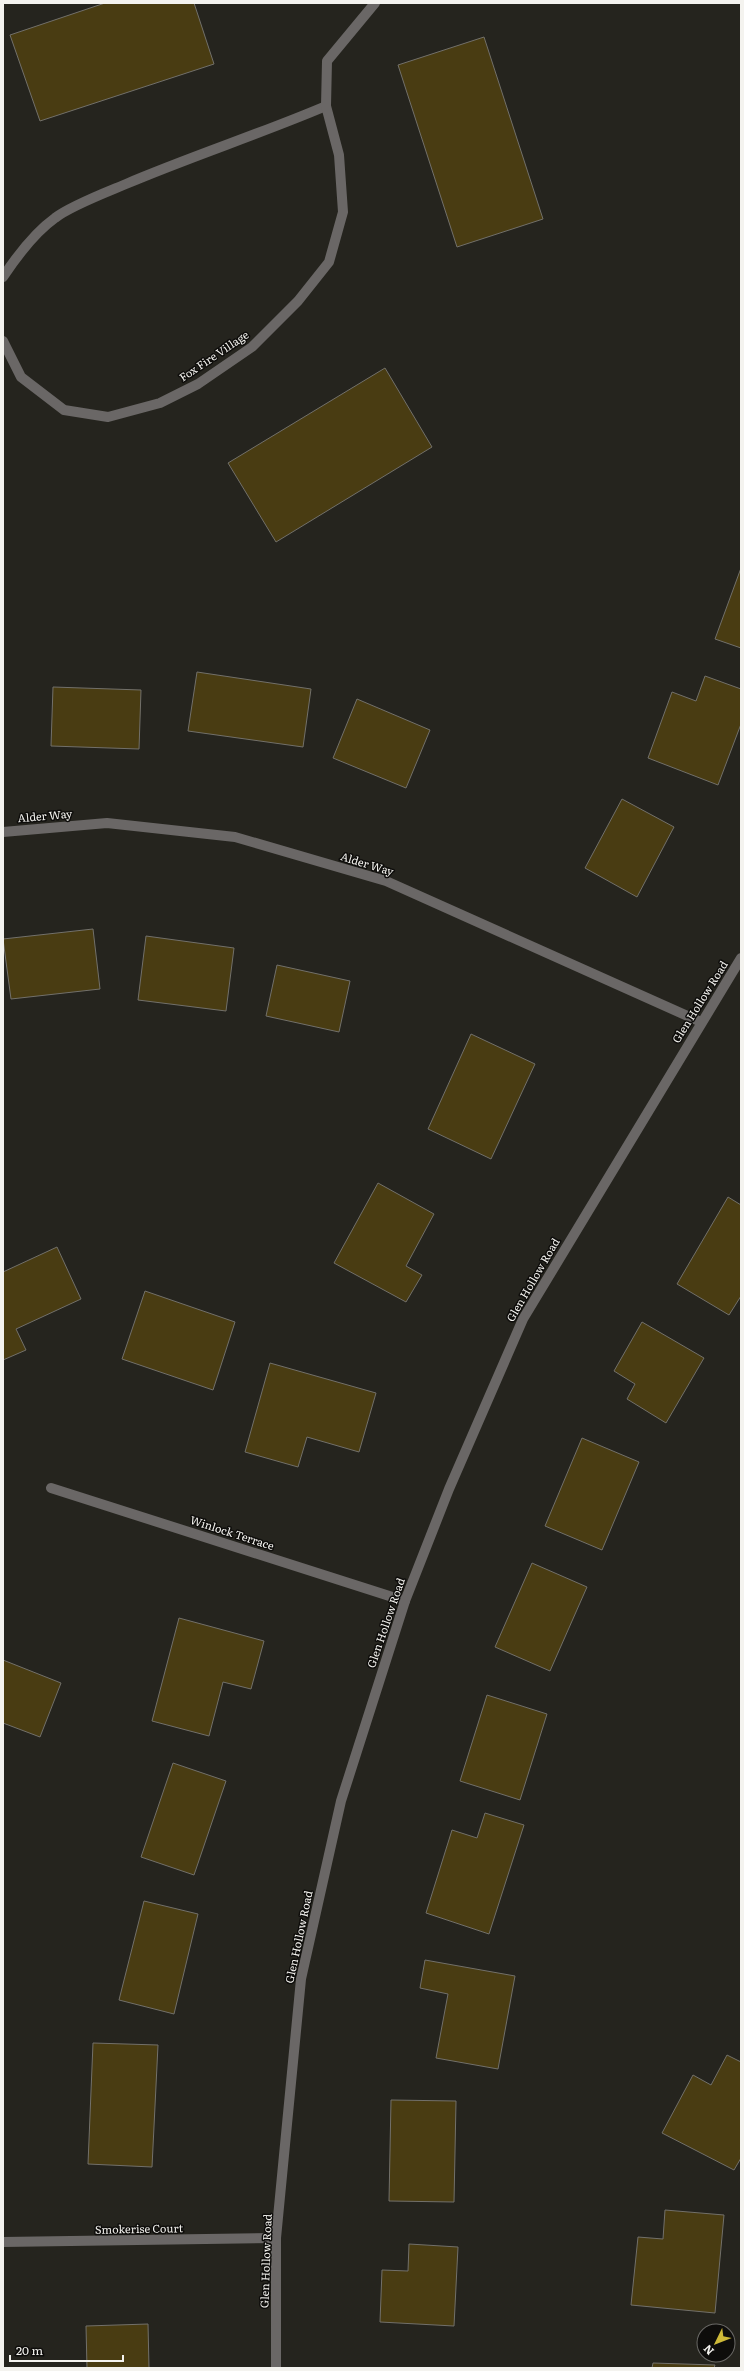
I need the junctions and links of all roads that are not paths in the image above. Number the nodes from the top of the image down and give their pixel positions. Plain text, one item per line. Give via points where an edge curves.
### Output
1 (375, 3) edge
2 (326, 106) junction
3 (3, 277) edge
4 (3, 341) edge
5 (3, 832) edge
6 (741, 958) edge
7 (700, 1022) junction
8 (51, 1488) dead end
9 (405, 1601) junction
10 (276, 2238) junction
11 (3, 2242) edge
12 (276, 2368) edge

1 - 2 street, Fox Fire Village via 327,61
2 - 3 street via 181,160 55,218 20,252
2 - 4 street, Fox Fire Village via 339,155 344,212 329,262 298,301 252,347 198,384 166,400 108,417 64,410 21,377
5 - 7 street, Alder Way via 107,823 235,837 386,881
6 - 7 street, Glen Hollow Road
7 - 9 street, Glen Hollow Road via 523,1319 449,1488
8 - 9 street, Winlock Terrace
9 - 10 street, Glen Hollow Road via 341,1801 301,1980
10 - 11 street, Smokerise Court
10 - 12 street, Glen Hollow Road

